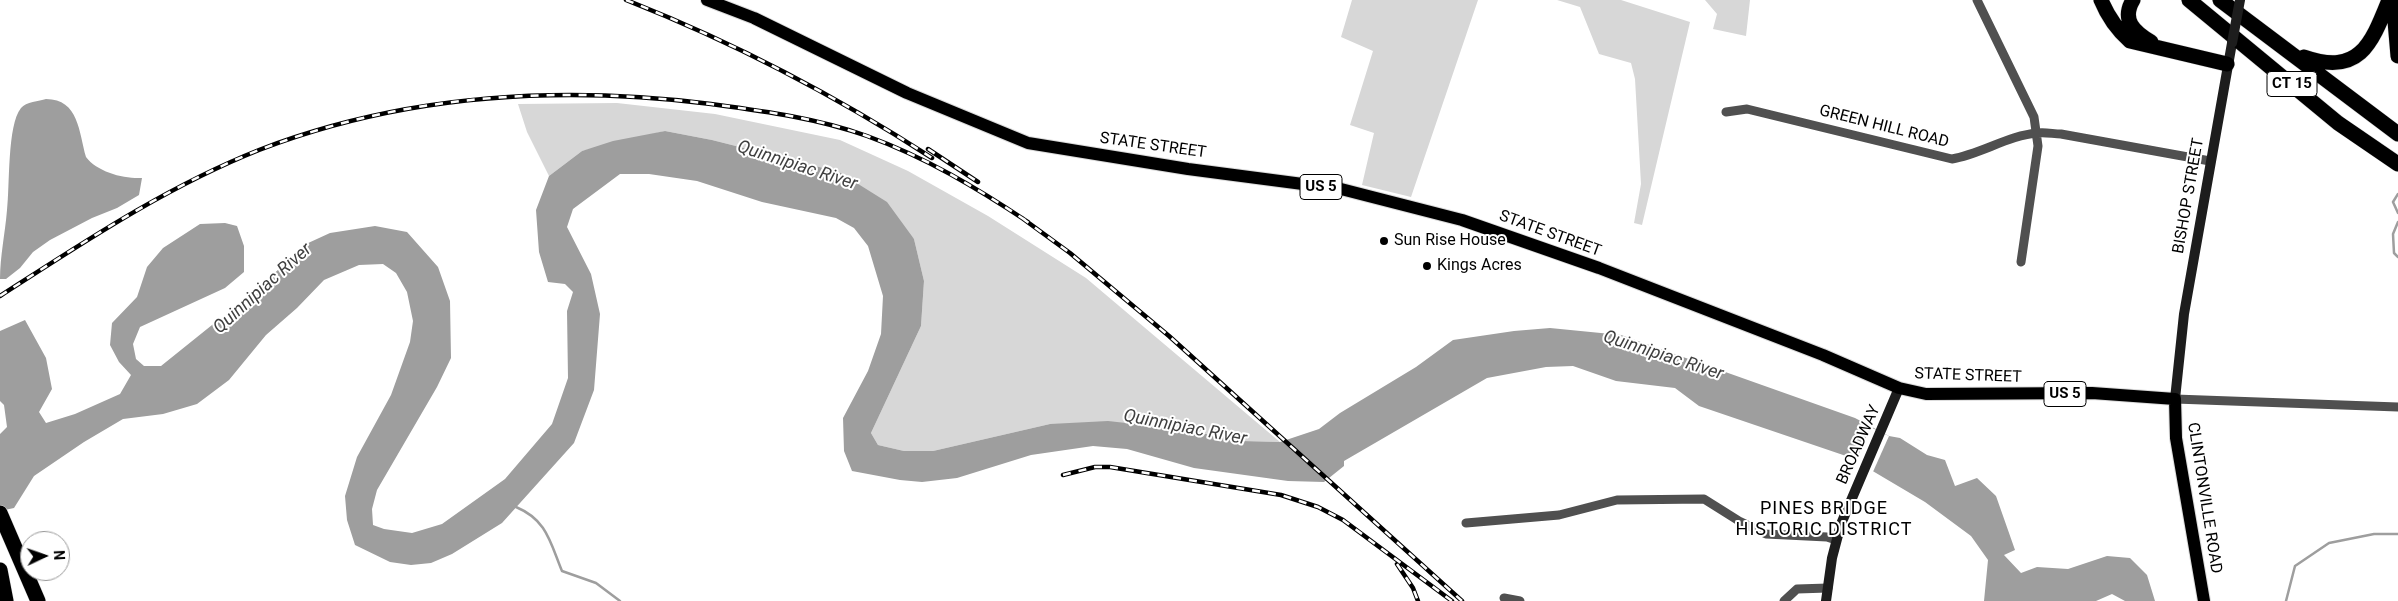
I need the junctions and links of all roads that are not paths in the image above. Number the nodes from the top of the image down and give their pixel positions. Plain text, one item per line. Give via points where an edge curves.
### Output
1 (707, 0) edge
2 (1977, 0) edge
3 (2101, 0) edge
4 (2133, 0) edge
5 (2189, 0) edge
6 (2220, 0) edge
7 (2240, 0) edge
8 (2389, 0) edge
9 (2398, 4) edge
10 (2165, 50) junction
11 (2290, 52) junction
12 (2398, 56) edge
13 (2228, 58) junction
14 (1726, 112) dead end
15 (2036, 133) junction
16 (2398, 134) edge
17 (2210, 161) junction
18 (2398, 164) edge
19 (2021, 262) dead end
20 (1899, 388) junction
21 (2175, 399) junction
22 (2398, 407) edge
23 (0, 513) edge
24 (1466, 523) dead end
25 (1836, 540) junction
26 (0, 570) edge
27 (1828, 588) junction
28 (1504, 598) dead end
29 (6, 601) edge
30 (38, 601) edge
31 (1520, 601) edge
32 (1784, 601) edge
33 (1826, 601) edge
34 (2204, 601) edge

1 - 20 main road, STATE STREET / US 5 via 754,18 907,93 1028,143 1341,189 1462,220 1600,268
2 - 15 street via 2034,116
3 - 10 highway via 2108,17 2130,41
4 - 10 highway via 2128,10 2129,22 2137,34
5 - 18 highway, CT 15 via 2338,123
6 - 11 highway, CT 15
7 - 13 main road, BISHOP STREET, bridge
8 - 11 highway via 2365,49 2345,63 2325,64
9 - 12 highway via 2395,21
10 - 13 highway
11 - 16 highway, CT 15
13 - 17 main road, BISHOP STREET
14 - 15 street, GREEN HILL ROAD via 1747,109 1952,159 1971,156
15 - 17 street, GREEN HILL ROAD via 2061,134
15 - 19 street via 2038,146
17 - 21 main road, BISHOP STREET via 2183,324
20 - 21 main road, STATE STREET / US 5 via 1926,394 2092,393
20 - 25 main road, BROADWAY
21 - 22 street, STATE STREET
21 - 34 main road, CLINTONVILLE ROAD via 2176,438
23 - 30 highway
24 - 25 street via 1559,515 1617,500 1704,499 1766,534 1827,536
25 - 27 main road, BROADWAY
26 - 29 highway
27 - 32 street via 1801,588
27 - 33 main road, BROADWAY
28 - 31 street

